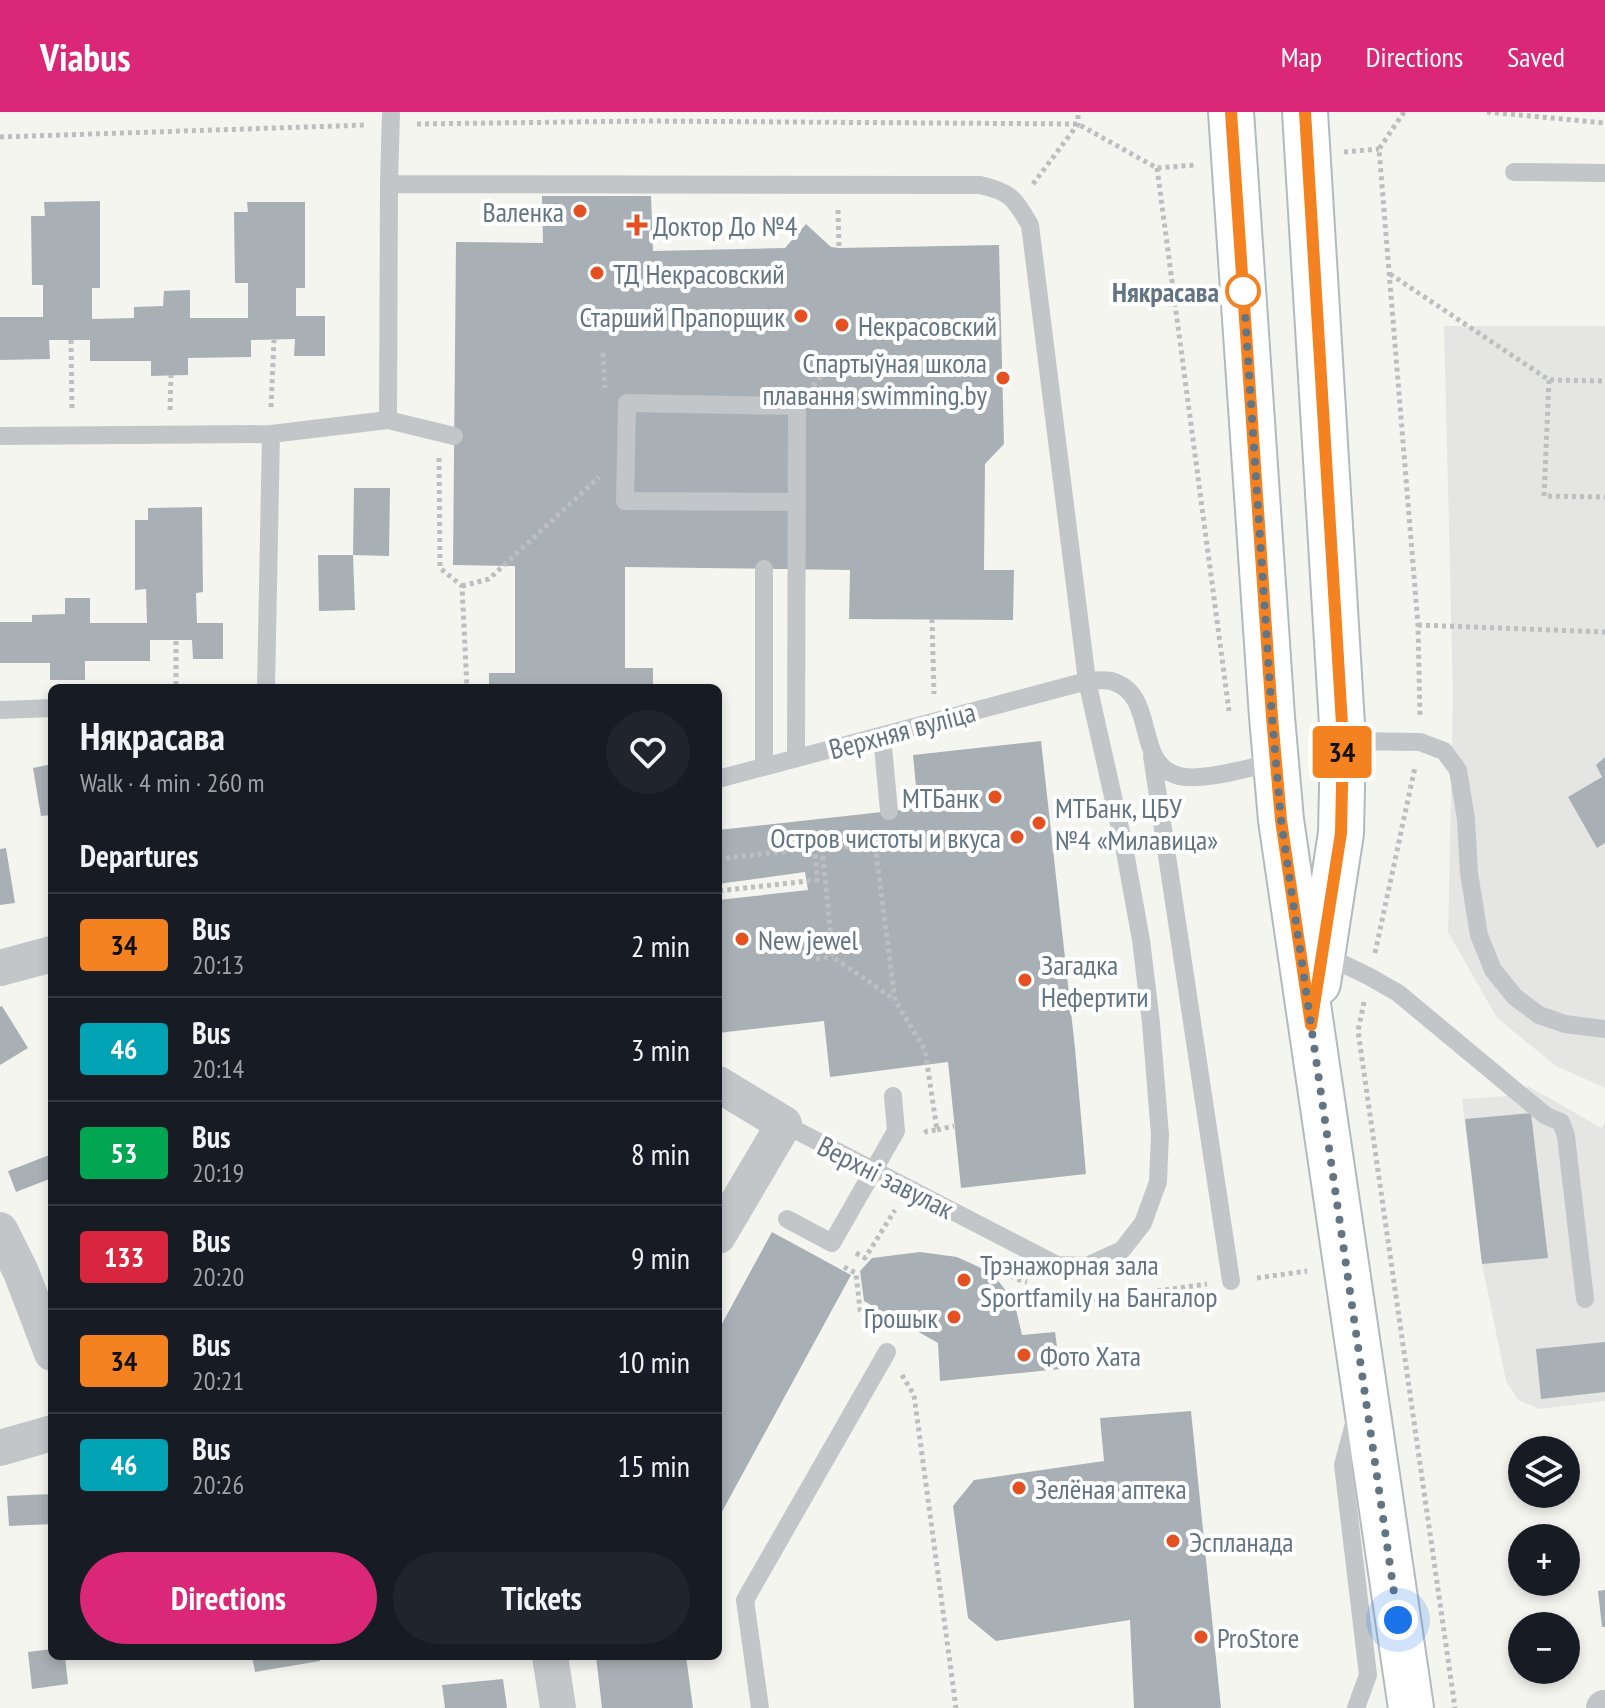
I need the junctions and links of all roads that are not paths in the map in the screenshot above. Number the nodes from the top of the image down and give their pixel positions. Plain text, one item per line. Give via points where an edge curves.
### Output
1 (1231, 112) edge
2 (1305, 112) edge
3 (391, 118) edge
4 (1514, 172) dead end
5 (1605, 173) edge
6 (389, 184) junction
7 (388, 420) junction
8 (271, 434) junction
9 (446, 434) road end
10 (0, 436) edge
11 (796, 502) junction
12 (764, 569) dead end
13 (1087, 681) junction
14 (266, 684) edge
15 (48, 708) edge
16 (0, 710) edge
17 (1272, 717) junction
18 (882, 736) junction
19 (1343, 741) junction
20 (1151, 753) junction
21 (796, 758) junction
22 (1276, 762) junction
23 (764, 767) junction
24 (722, 778) edge
25 (889, 811) dead end
26 (1341, 833) junction
27 (1323, 954) junction
28 (48, 955) edge
29 (0, 968) edge
30 (1311, 1025) junction
31 (1605, 1029) edge
32 (722, 1086) edge
33 (893, 1096) dead end
34 (784, 1124) junction
35 (874, 1170) junction
36 (787, 1219) dead end
37 (722, 1229) edge
38 (0, 1230) edge
39 (1231, 1281) dead end
40 (1585, 1299) dead end
41 (48, 1343) edge
42 (887, 1352) road end
43 (1364, 1386) junction
44 (48, 1434) edge
45 (0, 1448) edge
46 (551, 1660) edge
47 (558, 1708) edge
48 (760, 1708) edge
49 (1356, 1708) edge
50 (1411, 1708) edge

1 - 17 main road
2 - 19 main road
3 - 6 lane
4 - 5 lane
6 - 7 lane
6 - 13 lane via 980,185 1003,191 1030,225
7 - 8 lane
7 - 9 lane
8 - 10 lane
8 - 14 lane
11 - 11 lane via 625,501 627,403 797,406
11 - 21 lane
12 - 23 lane
13 - 18 lane, Верхняя вуліца
13 - 20 lane via 1110,680 1133,696
13 - 35 lane, Верхні завулак via 1123,841 1151,1023 1160,1135 1158,1182 1143,1223 1122,1250 1087,1266 1057,1265
15 - 16 lane
17 - 22 main road
17 - 26 main road via 1311,830
18 - 21 lane, Верхняя вуліца
18 - 25 lane
19 - 26 main road
19 - 31 lane via 1420,742 1444,751 1458,770 1479,935 1493,970 1539,1015
20 - 22 lane via 1165,772 1182,777
20 - 39 lane
21 - 23 lane, Верхняя вуліца
22 - 30 main road
23 - 24 lane, Верхняя вуліца
26 - 27 main road
27 - 30 main road
27 - 40 lane via 1398,993 1546,1116 1561,1122
28 - 29 street
30 - 43 main road
32 - 34 street, Верхні завулак
33 - 35 lane via 896,1131
34 - 35 lane, Верхні завулак
34 - 37 street
35 - 36 lane via 832,1243
38 - 41 street
42 - 48 lane via 745,1600
43 - 49 lane via 1343,1465 1368,1675
43 - 50 main road
44 - 45 street
46 - 47 street

